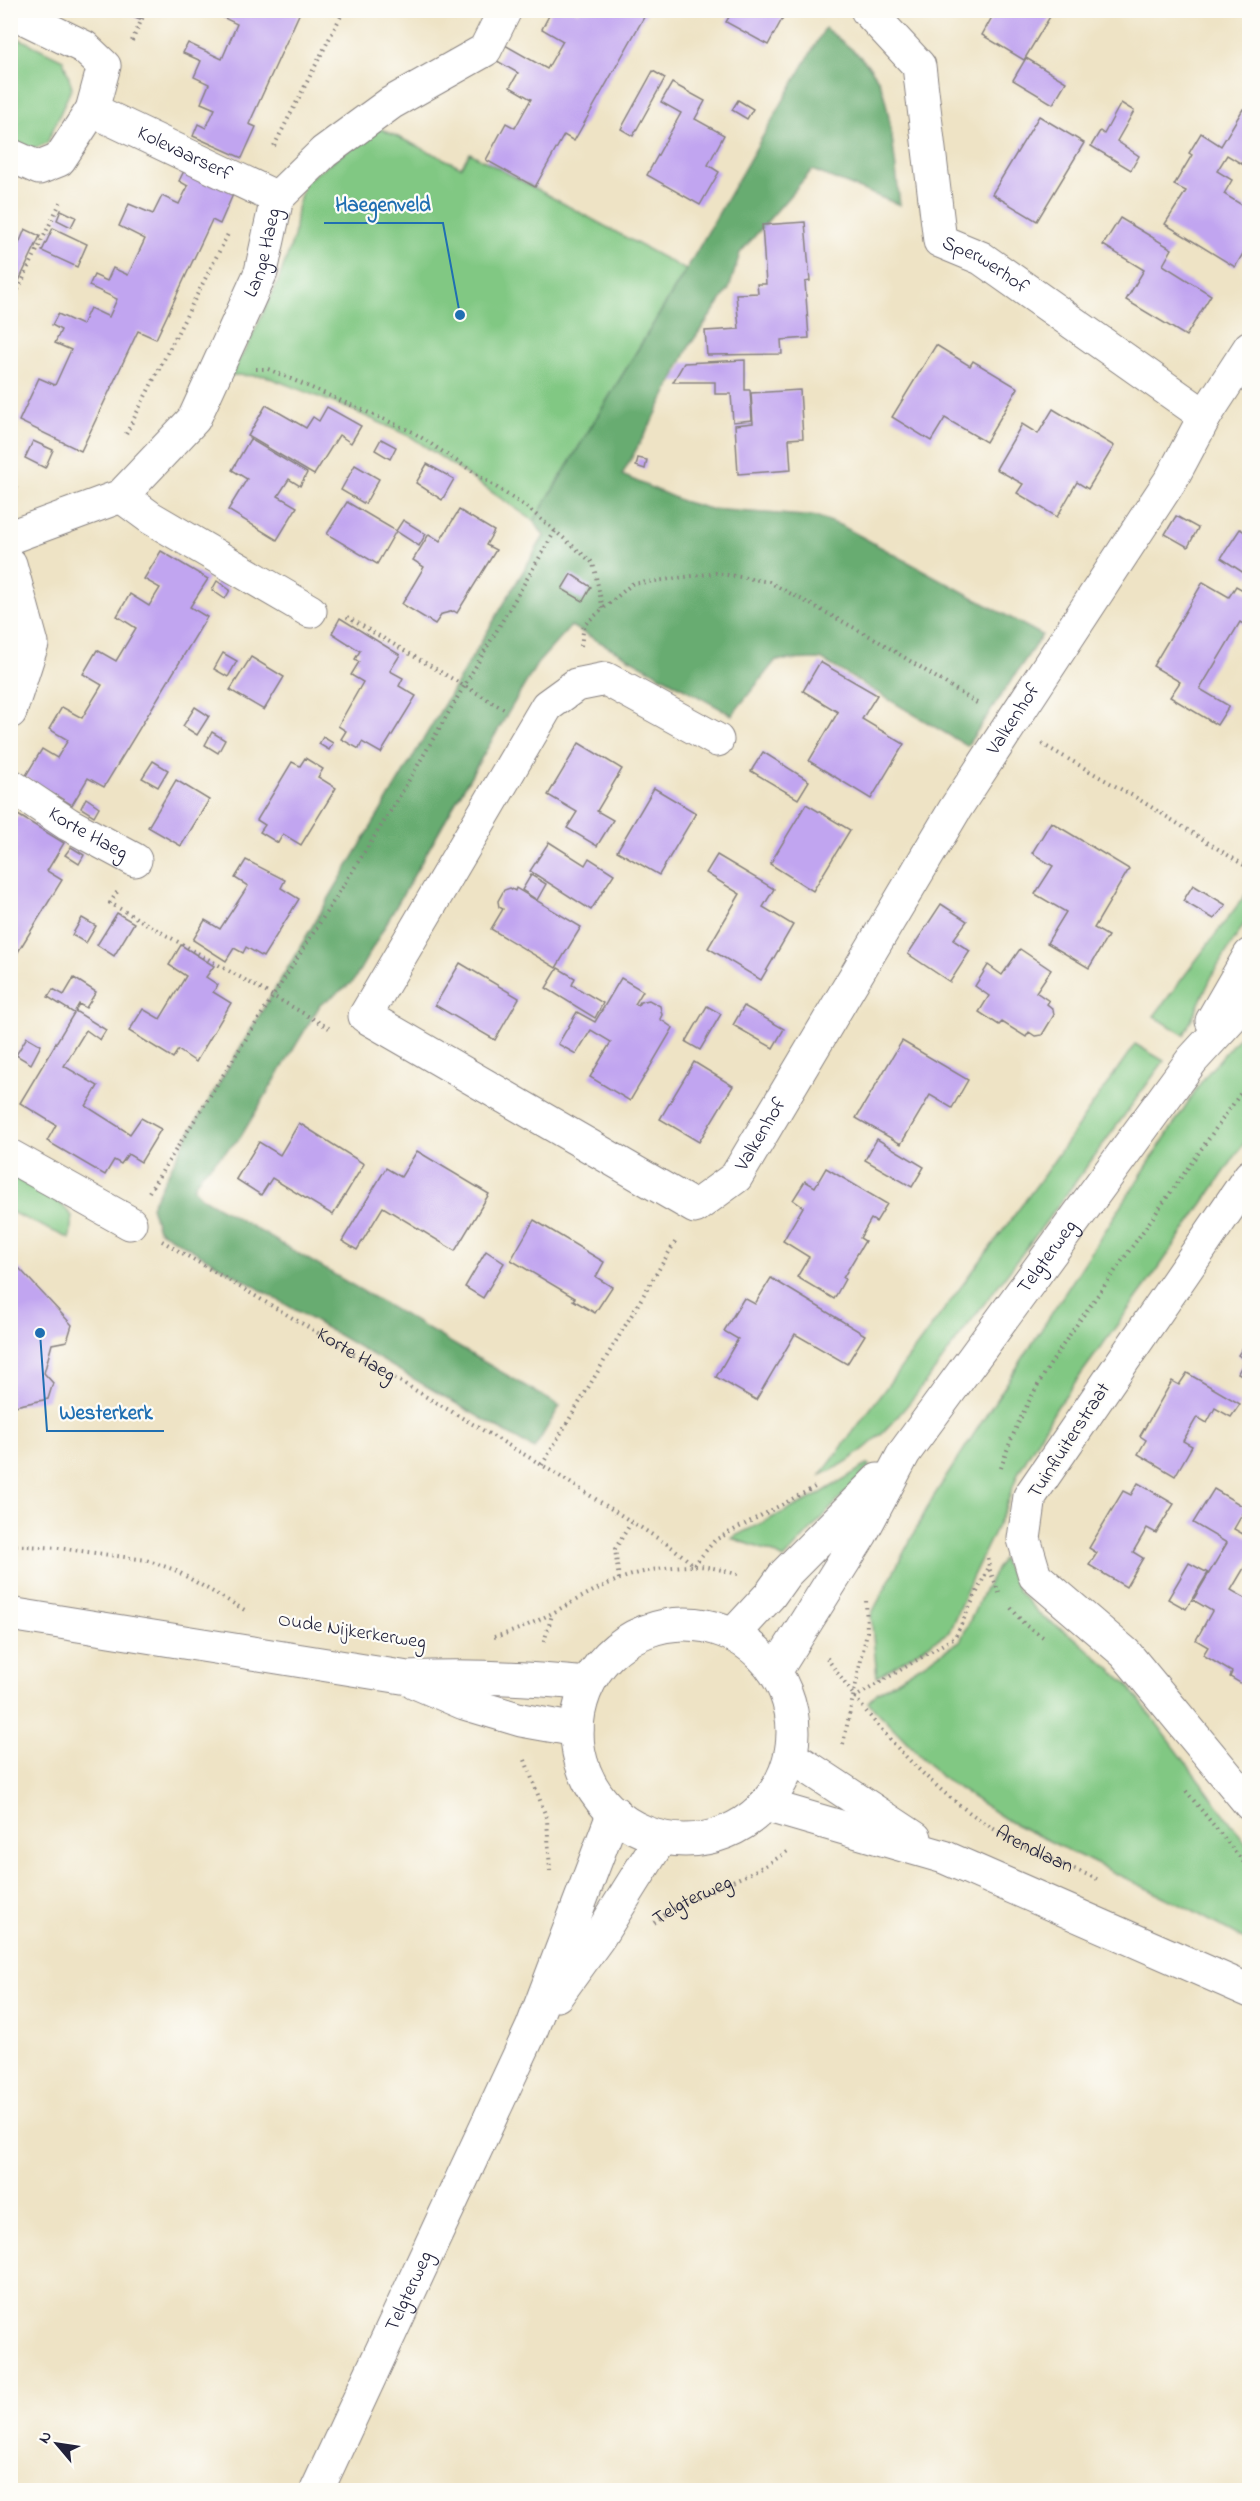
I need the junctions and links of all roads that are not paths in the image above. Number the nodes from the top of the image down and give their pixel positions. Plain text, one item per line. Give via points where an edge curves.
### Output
1 (505, 10) edge
2 (867, 10) edge
3 (10, 11) edge
4 (92, 110) junction
5 (10, 155) edge
6 (265, 192) junction
7 (1250, 347) edge
8 (1205, 416) junction
9 (121, 496) junction
10 (10, 537) edge
11 (10, 564) edge
12 (310, 611) road end
13 (10, 712) edge
14 (717, 740) dead end
15 (10, 785) edge
16 (135, 860) road end
17 (1250, 955) edge
18 (1250, 997) edge
19 (1192, 1060) junction
20 (10, 1156) edge
21 (1250, 1176) edge
22 (130, 1223) road end
23 (904, 1453) junction
24 (10, 1614) edge
25 (733, 1635) junction
26 (776, 1670) junction
27 (408, 1678) junction
28 (588, 1684) junction
29 (577, 1730) junction
30 (791, 1756) junction
31 (1250, 1804) edge
32 (765, 1805) junction
33 (614, 1812) junction
34 (661, 1838) junction
35 (944, 1857) junction
36 (1250, 1991) edge
37 (532, 2028) junction
38 (317, 2490) edge

1 - 6 street, Lange Haeg via 485,50 391,103
2 - 8 street, Sperwerhof via 919,66 940,241 981,258
3 - 4 street via 84,47 104,66
4 - 5 street via 59,160 39,168
4 - 6 street, Kolevaarserf
6 - 9 street, Lange Haeg via 261,272 194,419
7 - 8 street, Valkenhof
8 - 14 street, Valkenhof via 1172,478 955,809 736,1176 695,1207 365,1016 547,705 576,685 606,679
9 - 10 street, Lange Haeg
9 - 12 street via 151,518
11 - 13 street via 32,644
15 - 16 street, Korte Haeg via 68,824
17 - 19 street, Telgterweg
18 - 19 street, Telgterweg
19 - 23 street, Telgterweg
20 - 22 street
21 - 31 street, Tuinfluiterstraat via 1030,1496 1024,1539 1035,1576 1125,1653
23 - 25 street, Telgterweg via 785,1574
23 - 26 street, Telgterweg via 861,1534
24 - 27 street, Oude Nijkerkerweg
25 - 26 street via 749,1644
25 - 28 street via 700,1624 649,1629 625,1641 606,1658
26 - 30 street via 791,1707
27 - 28 street, Oude Nijkerkerweg via 532,1678
27 - 29 street, Oude Nijkerkerweg via 465,1704
28 - 29 street
29 - 33 street via 588,1780
30 - 32 street via 780,1784
30 - 35 street
32 - 34 street via 722,1834 697,1839
32 - 35 street
33 - 34 street
33 - 37 street, Telgterweg
34 - 37 street, Telgterweg via 599,1937
35 - 36 street
37 - 38 street, Telgterweg

